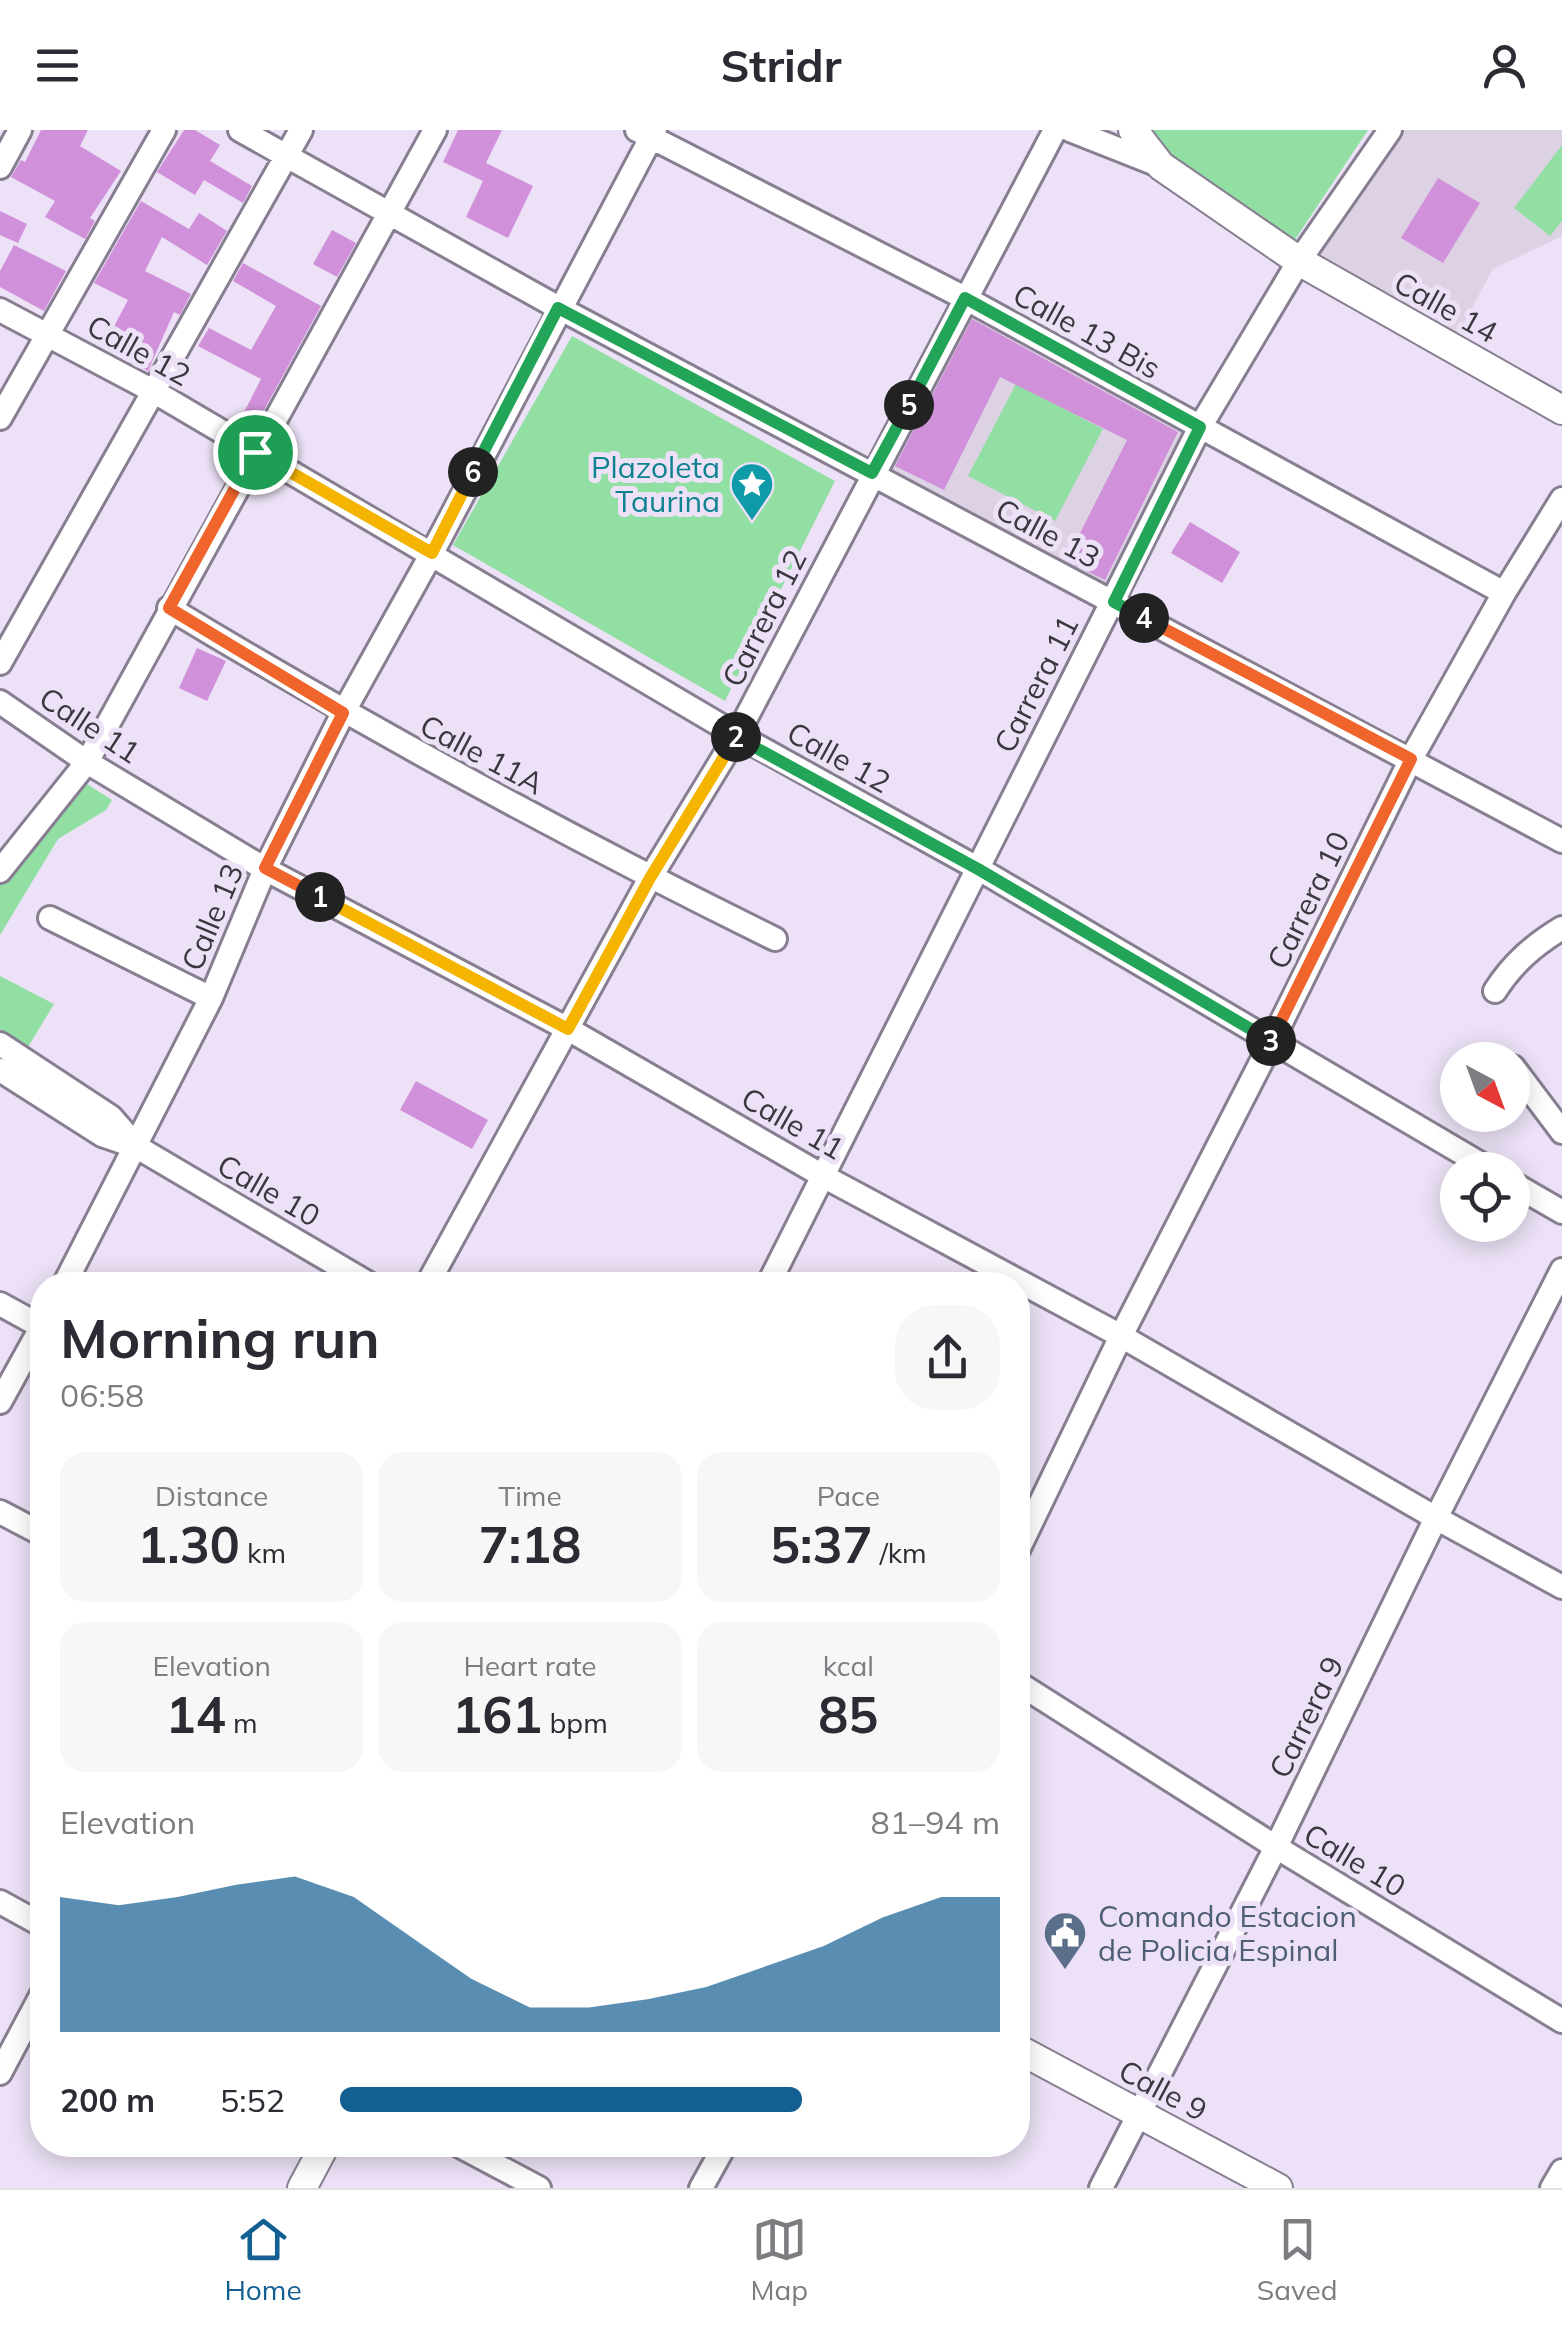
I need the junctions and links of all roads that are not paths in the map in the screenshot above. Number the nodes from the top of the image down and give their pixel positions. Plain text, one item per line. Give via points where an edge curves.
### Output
1 (20, 130) edge
2 (164, 130) edge
3 (240, 130) edge
4 (301, 130) edge
5 (435, 130) edge
6 (1055, 130) edge
7 (1070, 130) edge
8 (1134, 130) edge
9 (1390, 130) edge
10 (648, 133) edge
11 (286, 156) junction
12 (1161, 166) junction
13 (0, 167) edge
14 (389, 213) junction
15 (1299, 261) junction
16 (965, 298) junction
17 (558, 308) junction
18 (0, 310) edge
19 (48, 333) junction
20 (153, 391) junction
21 (1562, 410) edge
22 (0, 418) edge
23 (1200, 427) junction
24 (255, 452) junction
25 (872, 473) junction
26 (1562, 499) edge
27 (432, 553) junction
28 (1504, 593) junction
29 (1114, 602) junction
30 (169, 608) junction
31 (0, 663) edge
32 (2, 706) edge
33 (343, 713) junction
34 (737, 735) junction
35 (1411, 759) junction
36 (86, 762) junction
37 (1562, 841) edge
38 (265, 868) junction
39 (978, 869) junction
40 (0, 871) edge
41 (650, 878) junction
42 (50, 918) dead end
43 (1562, 928) edge
44 (774, 939) dead end
45 (1496, 991) dead end
46 (211, 998) junction
47 (568, 1029) junction
48 (1272, 1041) junction
49 (0, 1044) edge
50 (0, 1070) edge
51 (1530, 1089) edge
52 (73, 1105) junction
53 (1562, 1132) edge
54 (137, 1147) junction
55 (1460, 1152) edge
56 (823, 1176) junction
57 (1530, 1193) edge
58 (1562, 1212) edge
59 (1562, 1270) edge
60 (71, 1272) edge
61 (349, 1272) edge
62 (434, 1272) edge
63 (775, 1272) edge
64 (1002, 1272) edge
65 (1030, 1287) edge
66 (0, 1304) edge
67 (30, 1320) edge
68 (1121, 1336) junction
69 (30, 1348) edge
70 (0, 1402) edge
71 (0, 1512) edge
72 (1436, 1518) junction
73 (1030, 1525) edge
74 (30, 1528) edge
75 (1562, 1587) edge
76 (1030, 1691) edge
77 (1276, 1847) junction
78 (0, 1902) edge
79 (30, 1918) edge
80 (30, 2017) edge
81 (1562, 2021) edge
82 (1030, 2056) edge
83 (0, 2073) edge
84 (1138, 2114) junction
85 (319, 2157) edge
86 (481, 2157) edge
87 (718, 2157) edge
88 (1562, 2170) edge
89 (302, 2188) edge
90 (540, 2188) edge
91 (702, 2188) edge
92 (1101, 2188) edge
93 (1278, 2188) edge
94 (1552, 2188) edge

1 - 13 street
2 - 19 street
3 - 11 street, Calle 13
4 - 11 street
5 - 14 street
6 - 16 street, Carrera 12
7 - 12 street
8 - 12 street, Calle 14
9 - 15 street, Carrera 11
10 - 16 street, Calle 13 Bis
10 - 17 street, Calle 13
11 - 14 street, Calle 13
11 - 20 street
12 - 15 street, Calle 14
14 - 17 street, Calle 13
14 - 24 street
15 - 21 street, Calle 14
15 - 23 street, Carrera 11
16 - 23 street, Calle 13 Bis
16 - 25 street, Carrera 12
17 - 25 street, Calle 13
17 - 27 street, Calle 13
18 - 19 street, Calle 12
19 - 20 street, Calle 12
19 - 22 street
20 - 24 street, Calle 12
20 - 31 street
23 - 28 street, Calle 13 Bis
23 - 29 street, Carrera 11
24 - 27 street, Calle 12
24 - 30 street
25 - 29 street, Calle 13
25 - 34 street, Carrera 12
26 - 28 street, Carrera 10
27 - 33 street, Calle 13
27 - 34 street, Calle 12
28 - 35 street, Carrera 10
29 - 35 street, Calle 13
29 - 39 street, Carrera 11
30 - 33 street, Calle 11A
30 - 36 street
32 - 36 street, Calle 11
33 - 38 street, Calle 13
33 - 41 street, Calle 11A
34 - 39 street, Calle 12
34 - 41 street, Carrera 12
35 - 37 street, Calle 13
35 - 48 street, Carrera 10
36 - 38 street, Calle 11
36 - 40 street
38 - 46 street, Calle 13
38 - 47 street, Calle 11
39 - 48 street, Calle 12
39 - 56 street, Carrera 11
41 - 44 street, Calle 11A
41 - 47 street, Carrera 12
42 - 46 street
43 - 45 street via 1534,946
46 - 54 street, Calle 13
47 - 56 street, Calle 11
47 - 62 street, Carrera 12
48 - 55 street, Calle 12
48 - 68 street, Carrera 10
49 - 52 street, Calle 10
50 - 52 street, Calle 10
51 - 53 street
52 - 54 street, Calle 10 via 112,1141
54 - 60 street, Calle 13
54 - 61 street, Calle 10
56 - 63 street, Carrera 11
56 - 64 street, Calle 11
57 - 58 street
59 - 72 street, Carrera 9
65 - 68 street, Calle 11
66 - 67 street
68 - 72 street, Calle 11
68 - 73 street, Carrera 10
69 - 70 street
71 - 74 street
72 - 75 street, Calle 11
72 - 77 street, Carrera 9
76 - 77 street, Calle 10
77 - 81 street, Calle 10
77 - 84 street, Carrera 9
78 - 79 street
80 - 83 street
82 - 84 street, Calle 9
84 - 92 street, Carrera 9
84 - 93 street, Calle 9
85 - 89 street
86 - 90 street
87 - 91 street
88 - 94 street

